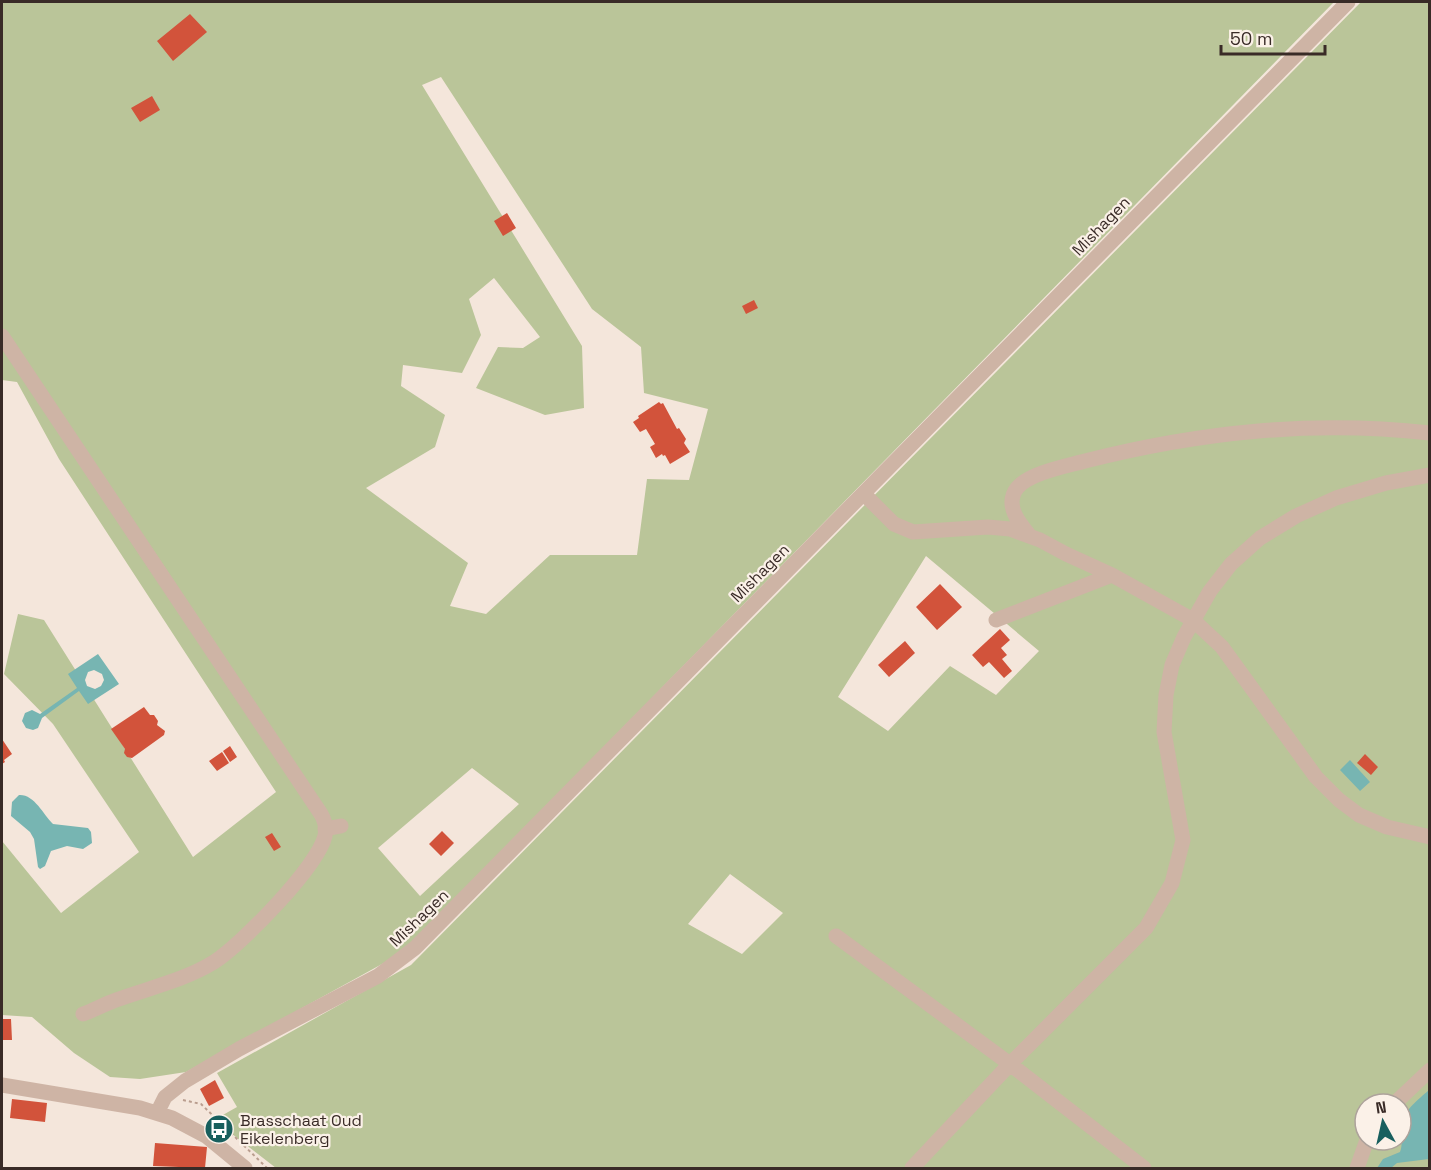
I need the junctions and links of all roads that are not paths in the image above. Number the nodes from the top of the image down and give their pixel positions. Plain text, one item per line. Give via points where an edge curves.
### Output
1 (1348, 2) edge
2 (2, 336) edge
3 (1430, 433) edge
4 (1430, 475) edge
5 (864, 494) junction
6 (1030, 536) junction
7 (1112, 575) junction
8 (996, 620) dead end
9 (1193, 620) junction
10 (1430, 837) edge
11 (836, 936) dead end
12 (83, 1014) dead end
13 (1010, 1064) junction
14 (1430, 1070) edge
15 (2, 1085) edge
16 (1407, 1092) edge
17 (157, 1113) junction
18 (1363, 1152) edge
19 (245, 1168) edge
20 (912, 1168) edge
21 (1144, 1168) edge
22 (1357, 1168) edge

1 - 5 street, Mishagen
2 - 12 street via 326,824 333,828 305,870 259,924 214,962
3 - 6 street via 1346,427 1246,431 1078,462 1042,473 1017,488 1012,499 1013,512
4 - 9 street via 1336,498 1260,538 1231,564
5 - 6 street via 894,524 913,532 988,527
5 - 17 street, Mishagen via 415,948 378,976 185,1081 165,1097
6 - 7 street
7 - 8 street
7 - 9 street
9 - 10 street via 1222,647 1316,777 1339,800 1359,815 1387,827
9 - 13 street via 1172,665 1166,695 1164,732 1183,840 1172,883 1146,928
11 - 13 street
13 - 20 street
13 - 21 street
14 - 16 street
15 - 17 street
17 - 19 street via 206,1136
18 - 22 street

